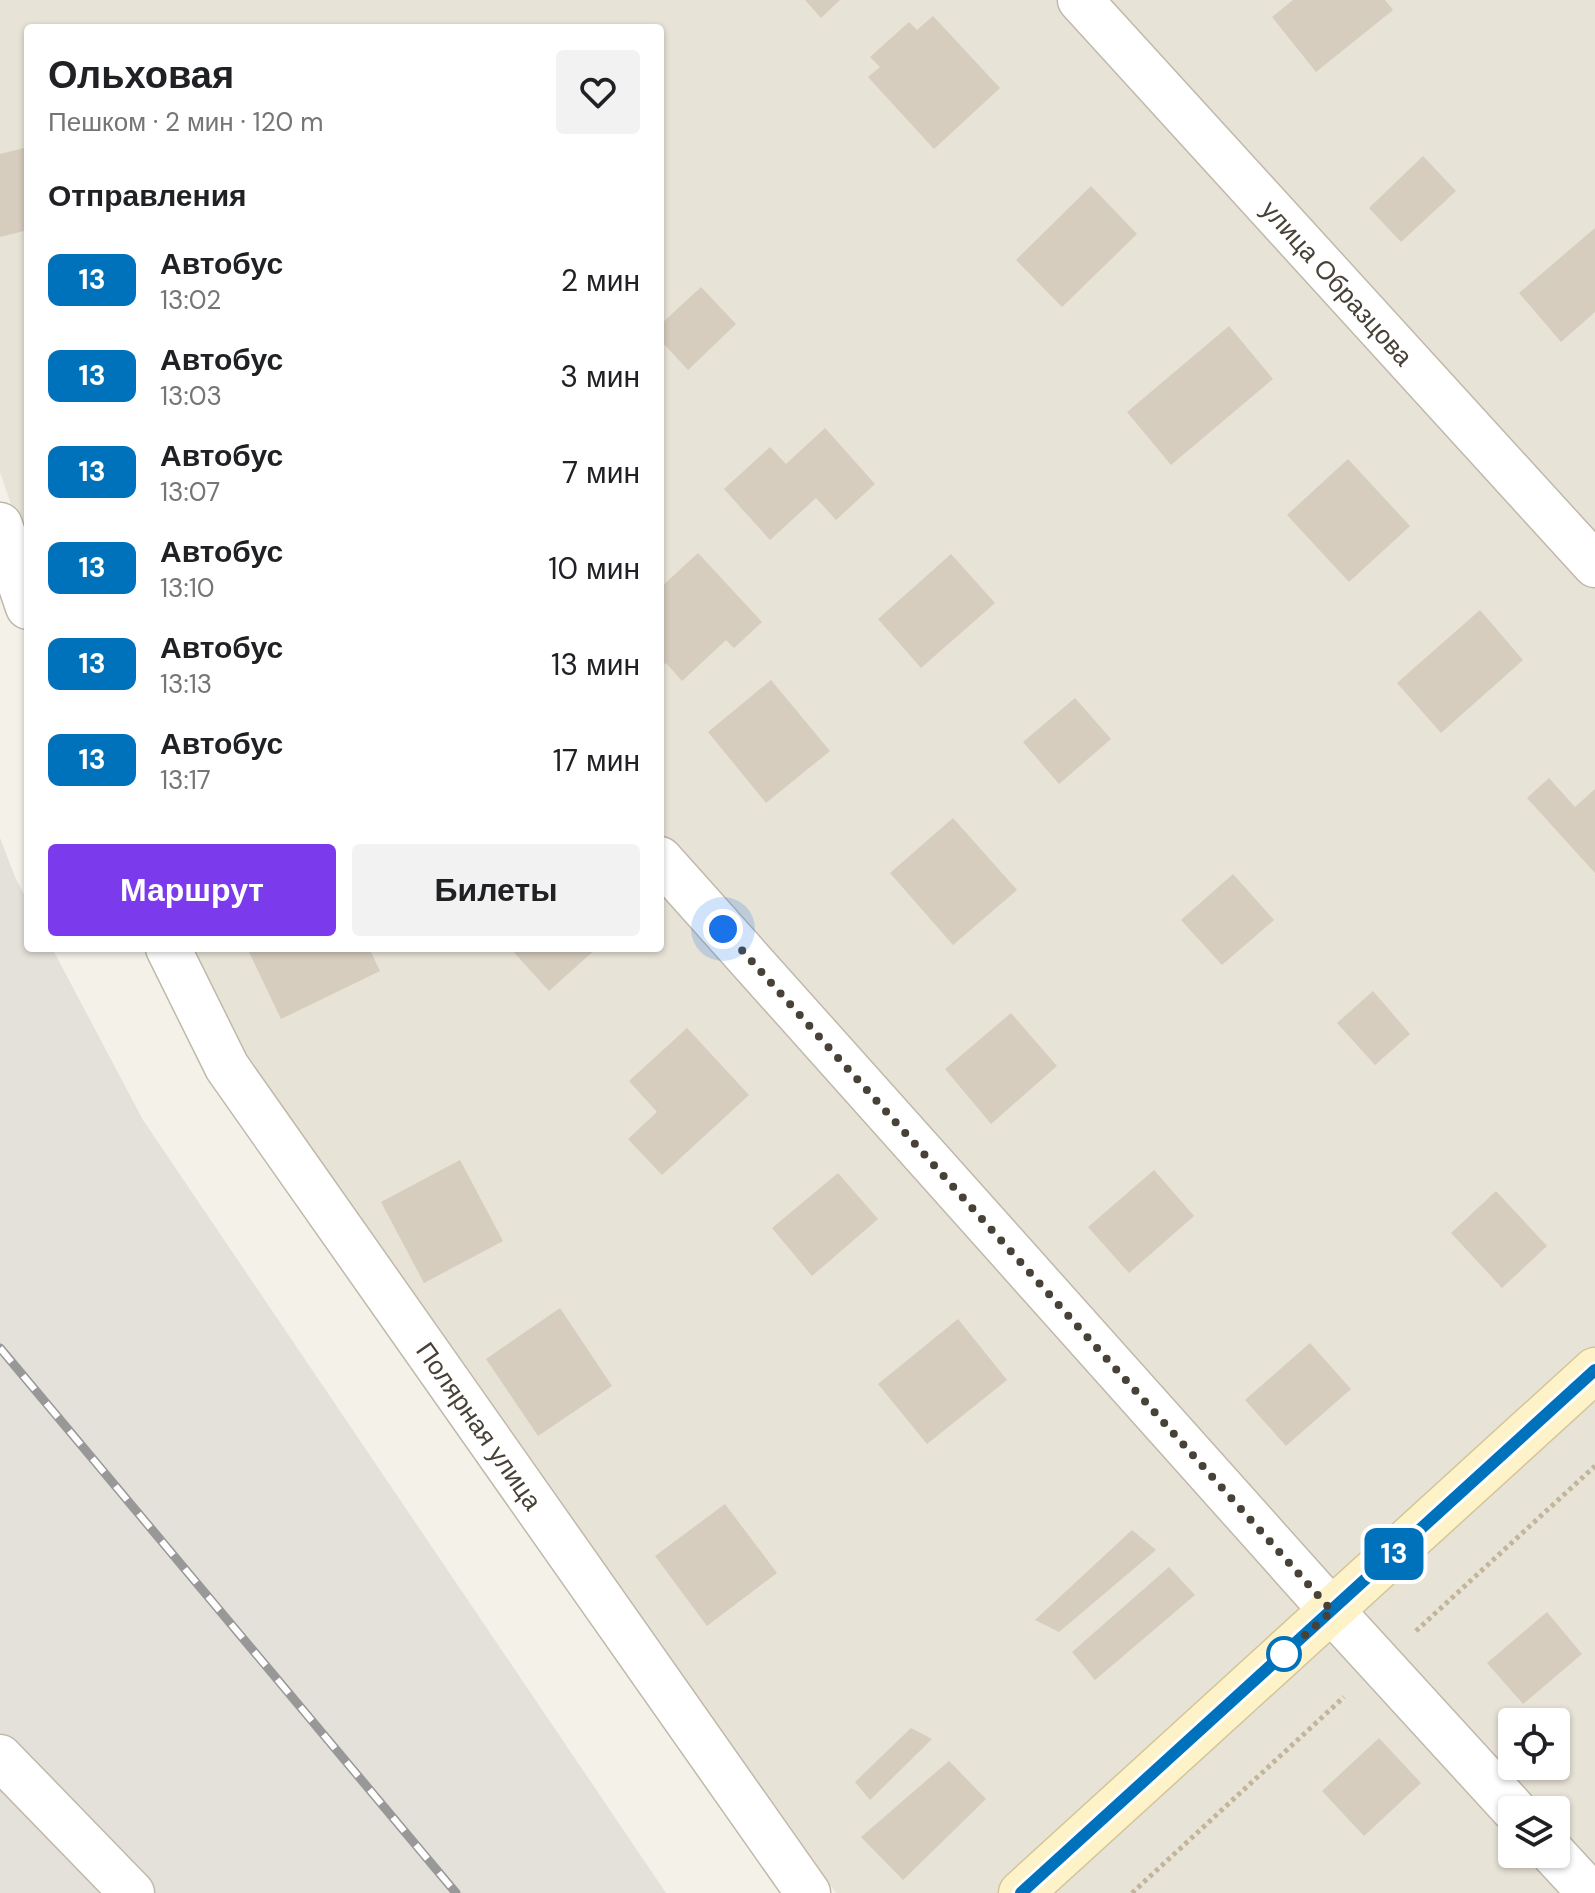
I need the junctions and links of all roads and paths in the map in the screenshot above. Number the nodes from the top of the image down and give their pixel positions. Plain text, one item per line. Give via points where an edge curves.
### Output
1 (1080, 0) edge
2 (0, 525) edge
3 (1595, 565) edge
4 (24, 593) edge
5 (664, 863) edge
6 (170, 952) edge
7 (1595, 1370) edge
8 (1332, 1611) junction
9 (0, 1757) edge
10 (1501, 1796) edge
11 (1567, 1868) edge
12 (132, 1893) edge
13 (808, 1893) edge
14 (1021, 1893) edge
15 (1590, 1893) edge

1 - 3 street, улица Образцова
2 - 4 street
5 - 8 street
6 - 13 street, Полярная улица via 227,1067
7 - 8 street
8 - 10 street
8 - 14 street
9 - 12 street
11 - 15 street

